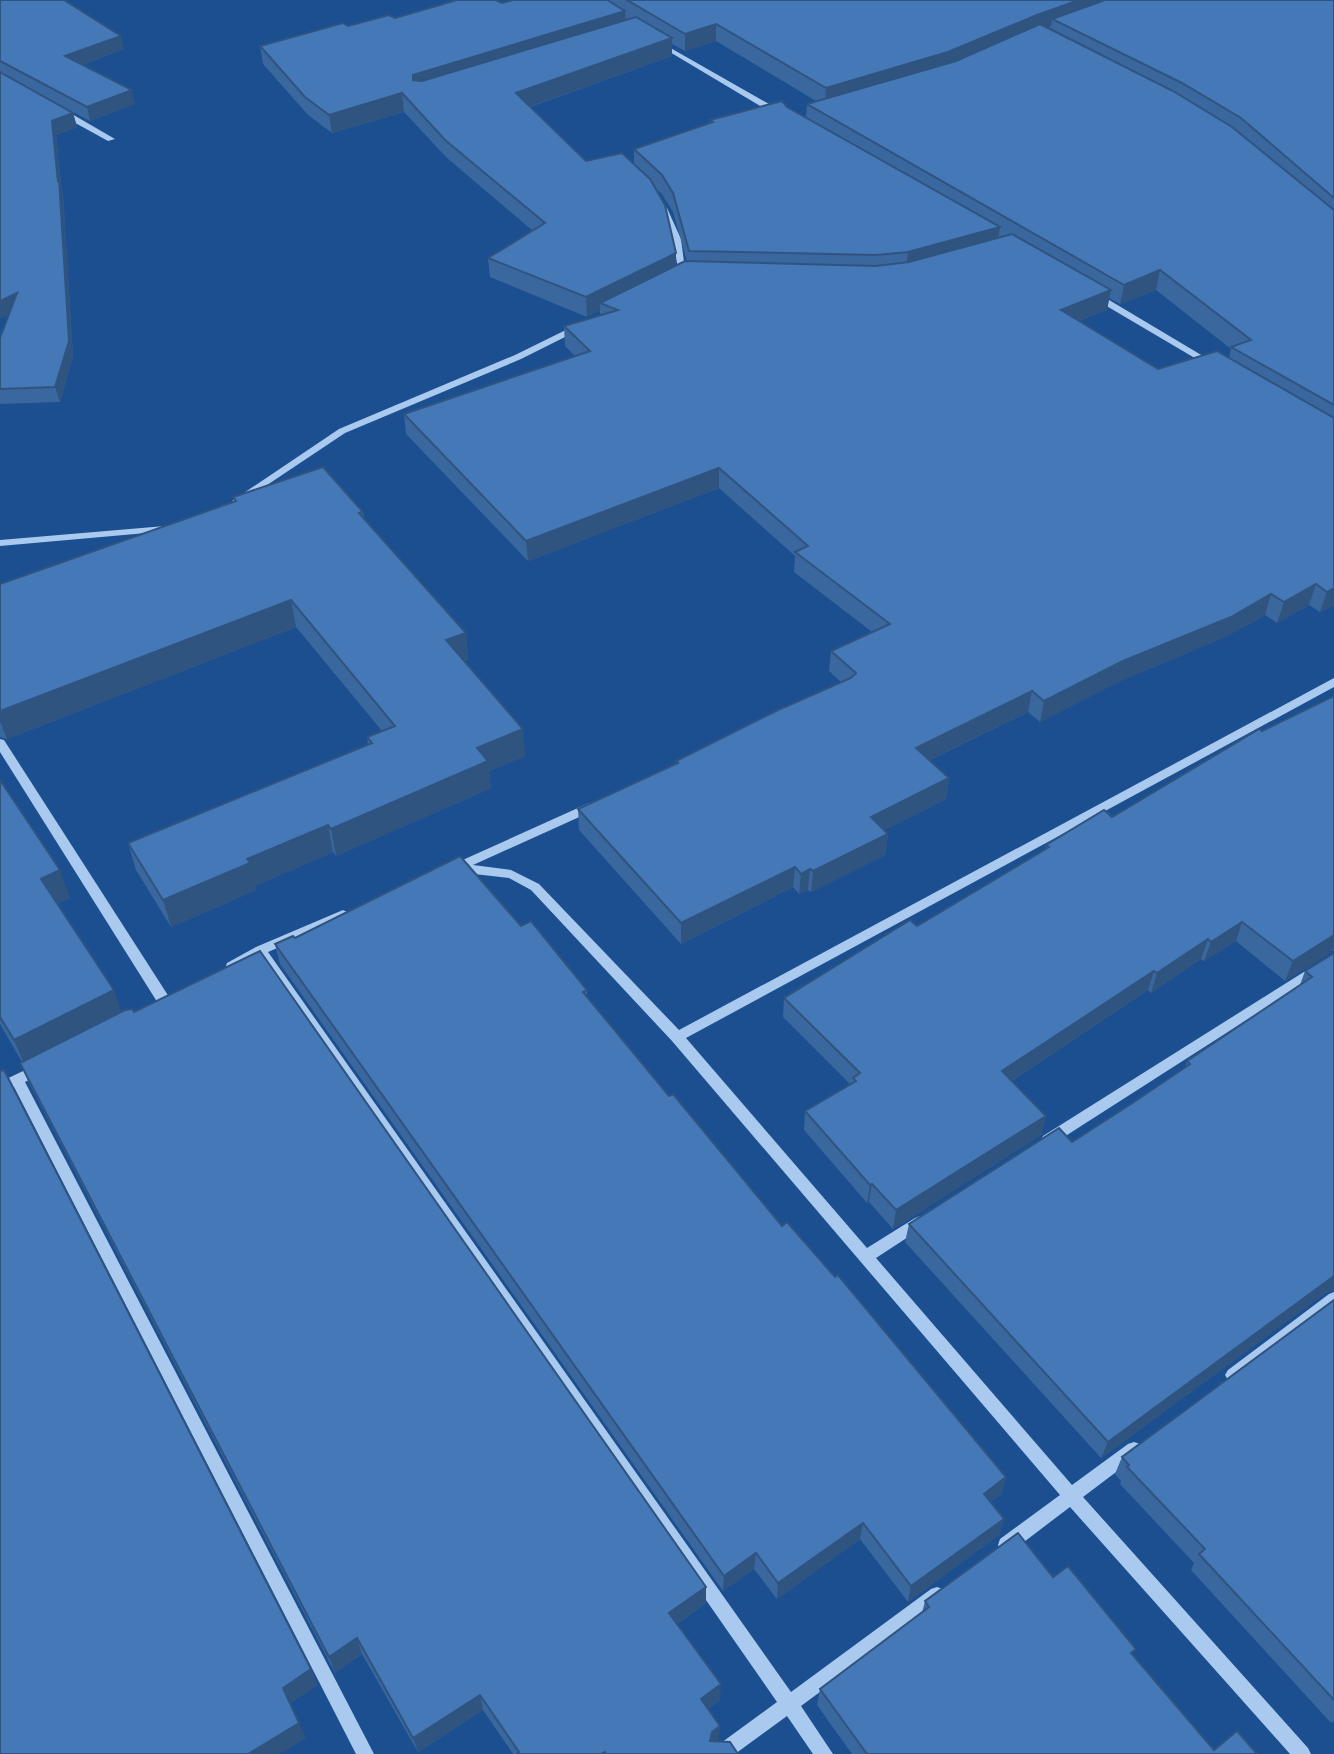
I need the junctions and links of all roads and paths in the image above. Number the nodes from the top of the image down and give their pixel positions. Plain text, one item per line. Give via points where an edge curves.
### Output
1 (648, 37) edge
2 (768, 106) junction
3 (55, 108) edge
4 (757, 110) edge
5 (791, 121) edge
6 (111, 139) dead end
7 (659, 199) edge
8 (683, 275) junction
9 (697, 275) edge
10 (671, 281) edge
11 (1085, 289) edge
12 (589, 322) edge
13 (1227, 373) edge
14 (229, 506) edge
15 (177, 527) edge
16 (0, 543) edge
17 (1334, 682) edge
18 (0, 743) edge
19 (606, 800) edge
20 (358, 909) edge
21 (260, 950) junction
22 (1334, 958) edge
23 (225, 970) edge
24 (166, 1004) edge
25 (677, 1037) junction
26 (51, 1063) edge
27 (17, 1080) junction
28 (0, 1088) edge
29 (1030, 1152) edge
30 (937, 1211) edge
31 (866, 1256) junction
32 (1334, 1299) edge
33 (1224, 1381) edge
34 (1148, 1439) edge
35 (1071, 1496) junction
36 (995, 1552) edge
37 (952, 1584) edge
38 (789, 1704) junction
39 (365, 1754) edge
40 (720, 1754) edge
41 (824, 1754) edge
42 (1302, 1754) edge

1 - 2 street
2 - 4 street
2 - 5 street
3 - 6 street
7 - 8 street via 677,239
8 - 9 street
8 - 10 street
11 - 13 street
12 - 14 street via 342,431
15 - 16 street
17 - 25 street
18 - 24 street
19 - 25 street via 450,870 511,874 535,887
20 - 21 street
21 - 23 street
21 - 38 street
22 - 29 street
25 - 31 street
26 - 27 street
27 - 28 street
27 - 39 street
30 - 31 street
31 - 35 street
32 - 33 street
34 - 35 street
35 - 36 street
35 - 42 street
37 - 38 street
38 - 40 street
38 - 41 street

